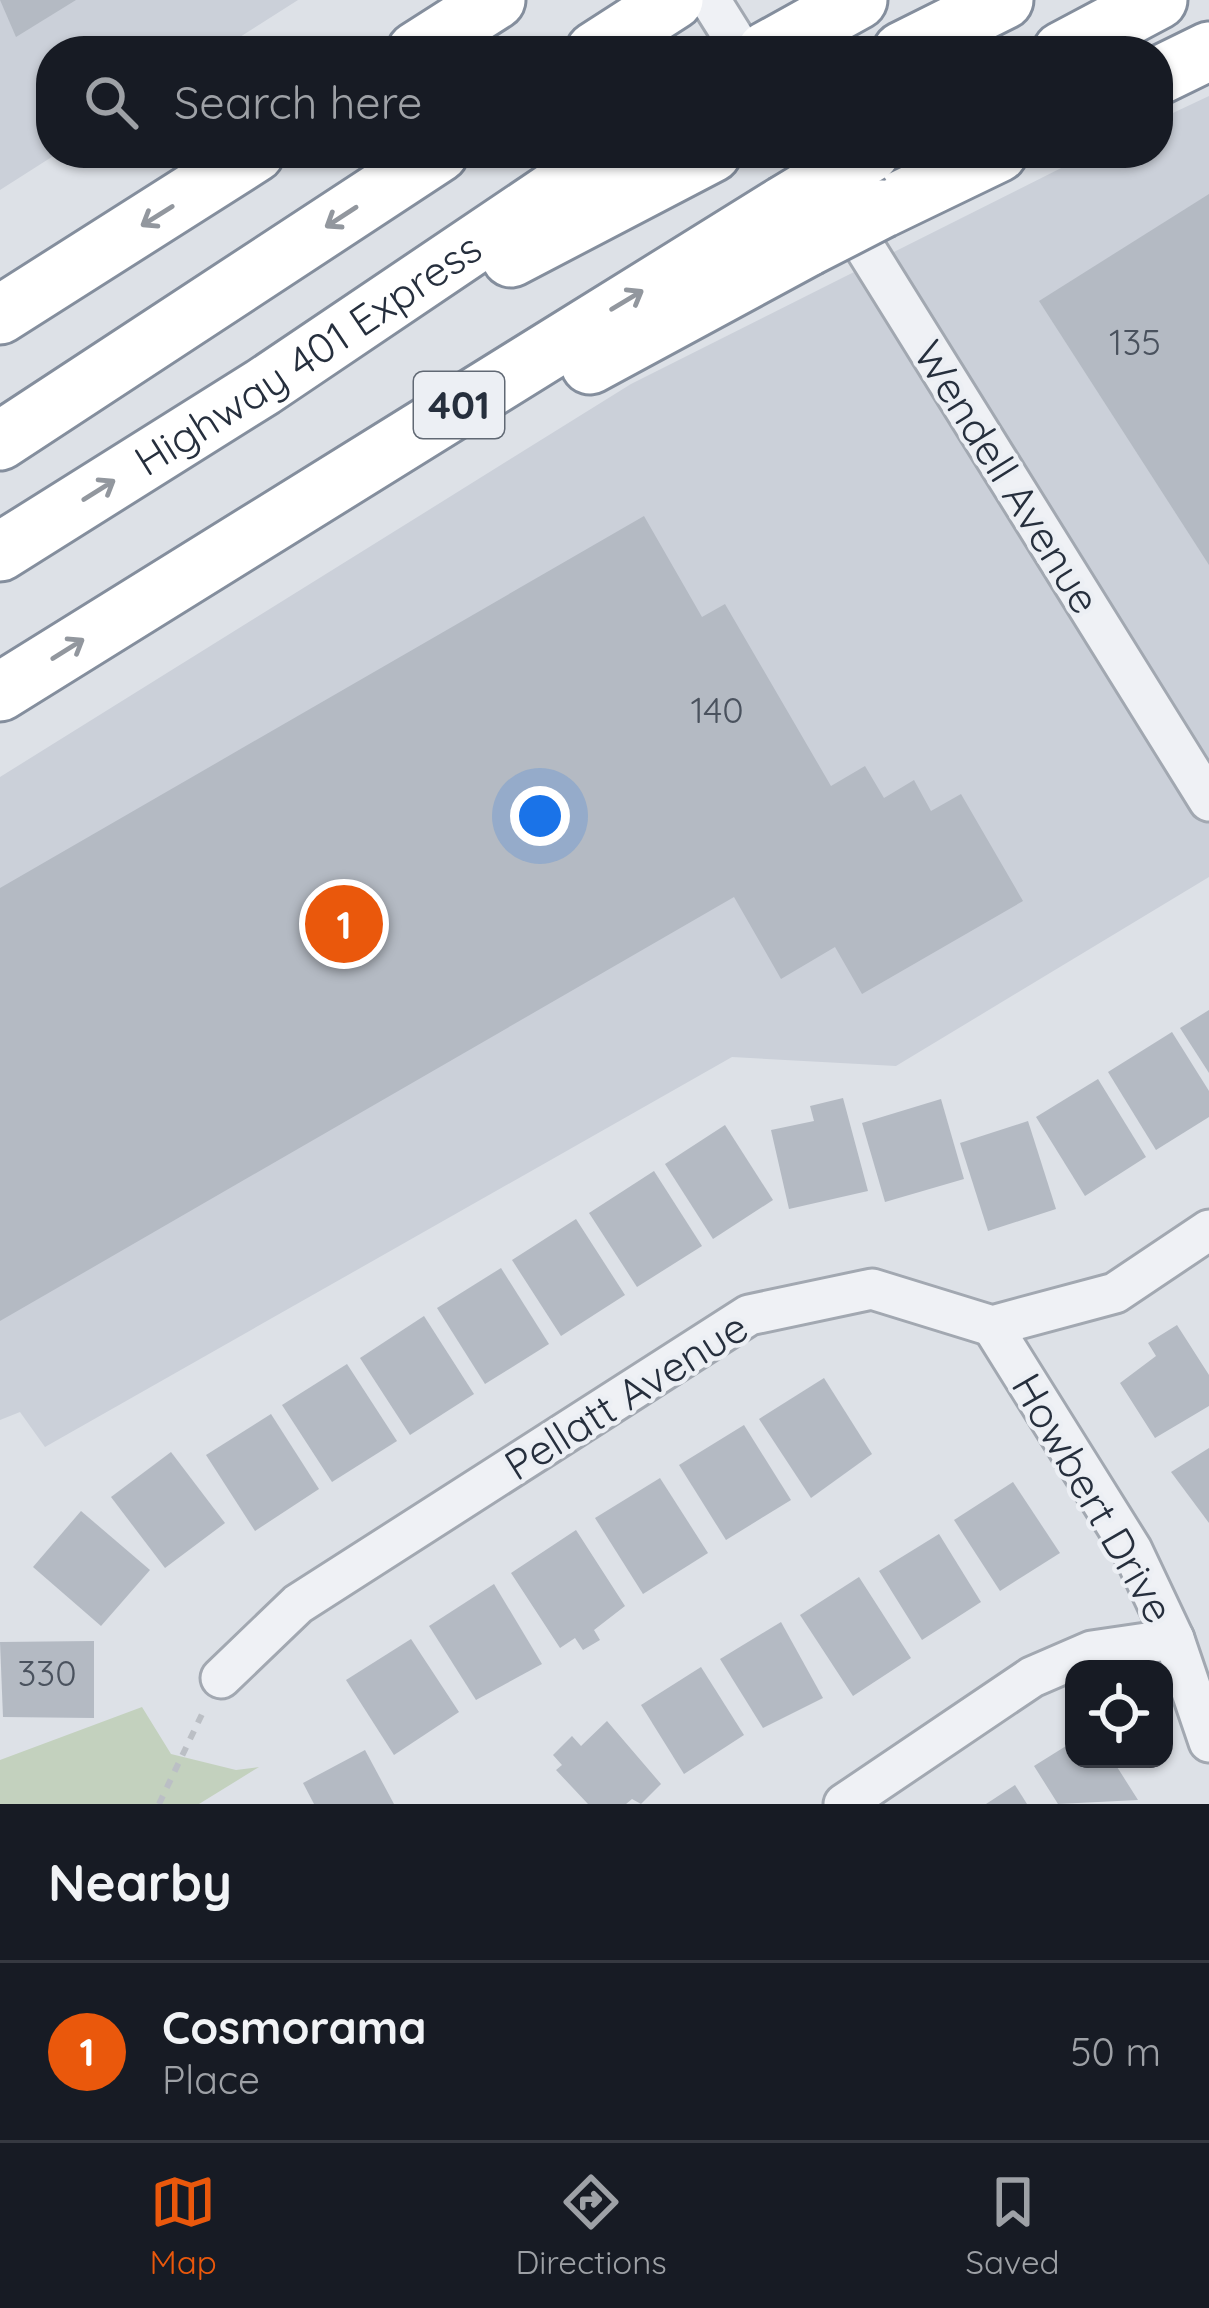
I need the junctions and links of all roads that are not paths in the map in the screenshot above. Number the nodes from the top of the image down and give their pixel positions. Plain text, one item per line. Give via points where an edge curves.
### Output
1 (496, 0) edge
2 (710, 0) edge
3 (858, 0) edge
4 (1004, 0) edge
5 (1158, 0) edge
6 (440, 36) edge
7 (733, 36) edge
8 (791, 36) edge
9 (932, 36) edge
10 (1090, 36) edge
11 (1209, 51) edge
12 (1173, 69) edge
13 (231, 168) edge
14 (416, 168) edge
15 (588, 168) edge
16 (683, 168) edge
17 (815, 168) edge
18 (855, 168) edge
19 (967, 168) edge
20 (796, 226) junction
21 (0, 315) edge
22 (263, 387) junction
23 (0, 441) edge
24 (0, 552) edge
25 (0, 692) edge
26 (1209, 801) edge
27 (1209, 1230) edge
28 (992, 1326) junction
29 (1174, 1639) junction
30 (221, 1678) road end
31 (1209, 1742) edge
32 (844, 1804) edge

1 - 6 highway
2 - 7 street
3 - 8 highway
4 - 9 highway
5 - 10 highway
11 - 12 highway
13 -> 21 highway
14 -> 23 highway
15 - 22 highway, Highway 401 Express
16 - 22 highway
17 - 26 street, Wendell Avenue
18 - 20 highway, bridge
19 - 20 highway, bridge via 882,209
25 -> 20 highway
24 -> 22 highway, Highway 401 Express
27 - 28 street via 1115,1293
28 - 29 street, Howbert Drive via 1132,1550
28 - 30 street, Pellatt Avenue via 872,1289 749,1315 298,1604
29 - 31 street, Howbert Drive
29 - 32 street via 1092,1651 1032,1677

